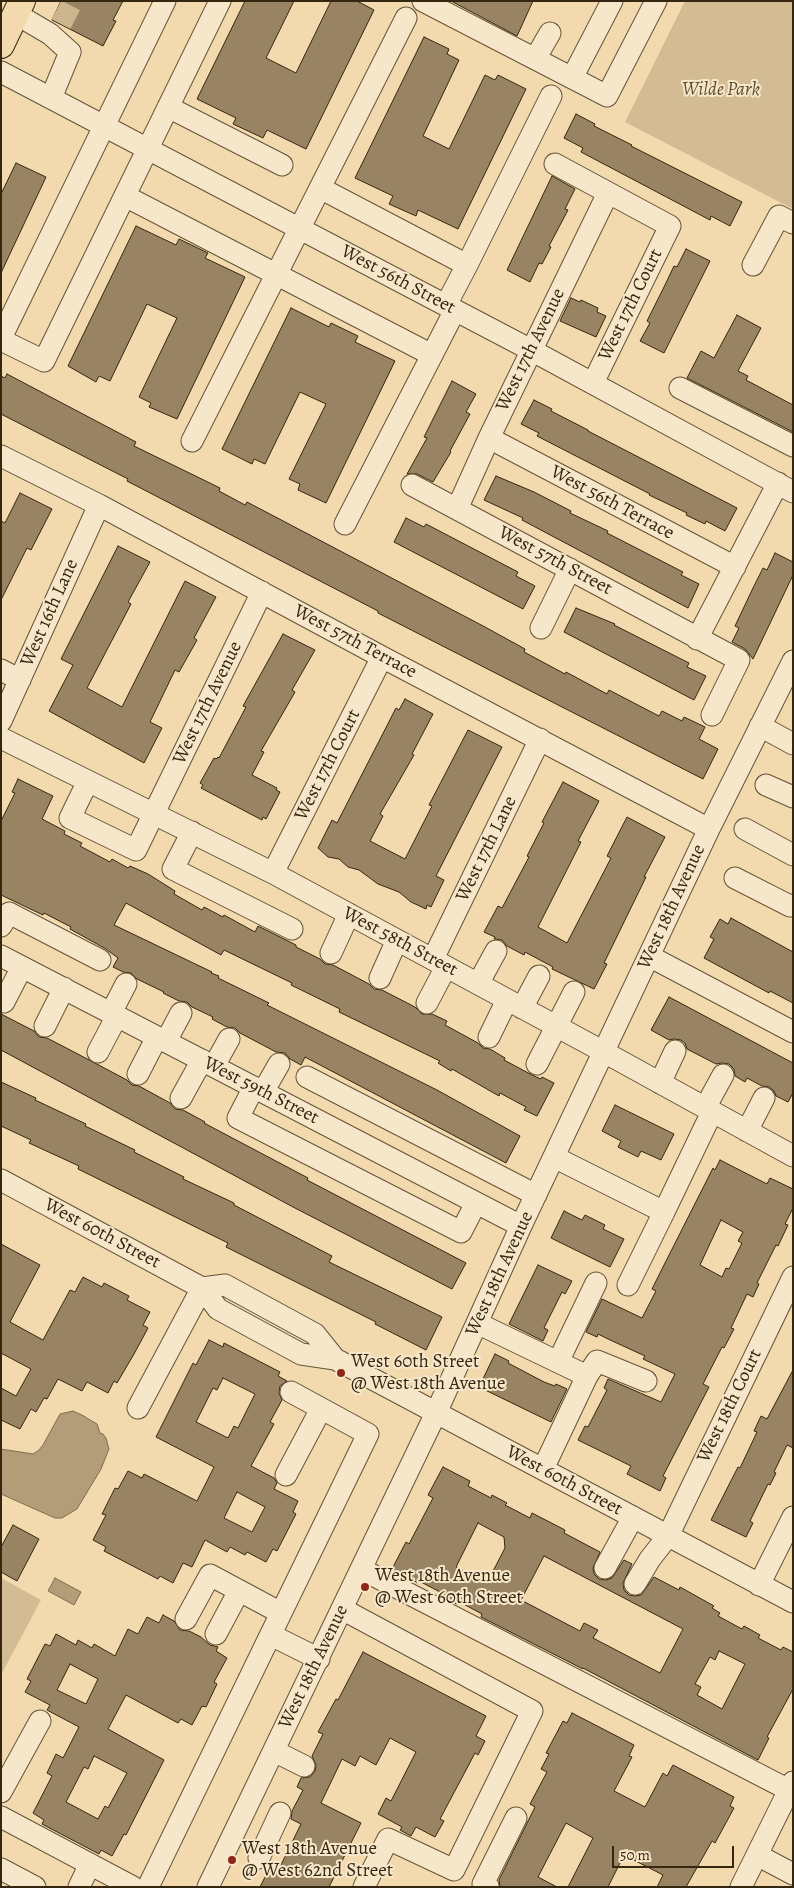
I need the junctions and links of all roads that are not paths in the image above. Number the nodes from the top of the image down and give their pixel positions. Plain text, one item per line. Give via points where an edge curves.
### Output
1 (165, 1) edge
2 (220, 1) edge
3 (423, 1) edge
4 (612, 1) edge
5 (656, 1) edge
6 (19, 8) edge
7 (406, 18) dead end
8 (550, 33) dead end
9 (1, 46) edge
10 (535, 59) junction
11 (1, 72) edge
12 (572, 78) junction
13 (551, 96) dead end
14 (52, 98) junction
15 (168, 107) junction
16 (105, 126) junction
17 (148, 149) junction
18 (555, 164) dead end
19 (282, 165) dead end
20 (320, 188) junction
21 (608, 193) junction
22 (125, 196) junction
23 (793, 223) edge
24 (300, 228) junction
25 (467, 265) junction
26 (753, 265) dead end
27 (276, 275) junction
28 (451, 308) junction
29 (1, 339) edge
30 (531, 350) junction
31 (432, 355) junction
32 (593, 383) junction
33 (680, 388) dead end
34 (488, 438) junction
35 (192, 441) dead end
36 (793, 446) edge
37 (1, 456) edge
38 (412, 484) dead end
39 (785, 488) edge
40 (99, 505) junction
41 (457, 509) junction
42 (345, 524) dead end
43 (735, 567) junction
44 (570, 570) junction
45 (262, 592) junction
46 (541, 628) dead end
47 (697, 639) junction
48 (382, 657) junction
49 (793, 662) edge
50 (11, 675) edge
51 (712, 715) dead end
52 (2, 718) edge
53 (760, 726) junction
54 (1, 738) edge
55 (540, 739) junction
56 (793, 744) edge
57 (88, 781) junction
58 (766, 784) dead end
59 (793, 798) edge
60 (154, 813) junction
61 (709, 829) junction
62 (745, 829) dead end
63 (192, 832) junction
64 (793, 855) edge
65 (273, 873) junction
66 (735, 878) dead end
67 (793, 905) edge
68 (349, 914) junction
69 (1, 926) edge
70 (292, 930) dead end
71 (397, 940) junction
72 (496, 951) dead end
73 (331, 952) dead end
74 (1, 956) edge
75 (649, 956) junction
76 (100, 960) dead end
77 (440, 963) junction
78 (22, 966) junction
79 (539, 976) dead end
80 (380, 978) dead end
81 (126, 984) dead end
82 (478, 984) junction
83 (64, 988) junction
84 (574, 992) dead end
85 (4, 1002) dead end
86 (427, 1003) dead end
87 (515, 1004) junction
88 (181, 1013) dead end
89 (114, 1014) junction
90 (45, 1026) dead end
91 (556, 1026) junction
92 (793, 1032) edge
93 (489, 1037) dead end
94 (162, 1039) junction
95 (229, 1039) dead end
96 (675, 1051) dead end
97 (98, 1052) dead end
98 (604, 1052) junction
99 (208, 1063) junction
100 (279, 1064) dead end
101 (538, 1064) dead end
102 (138, 1074) dead end
103 (722, 1075) dead end
104 (308, 1076) dead end
105 (660, 1083) junction
106 (258, 1090) junction
107 (181, 1098) dead end
108 (764, 1098) dead end
109 (709, 1110) junction
110 (748, 1131) junction
111 (792, 1154) edge
112 (554, 1157) junction
113 (1, 1180) edge
114 (536, 1195) junction
115 (476, 1203) junction
116 (664, 1212) junction
117 (521, 1226) junction
118 (793, 1277) edge
119 (596, 1283) dead end
120 (628, 1285) dead end
121 (202, 1288) junction
122 (477, 1323) junction
123 (558, 1362) junction
124 (587, 1376) junction
125 (646, 1381) dead end
126 (291, 1392) dead end
127 (138, 1408) dead end
128 (320, 1409) junction
129 (436, 1413) junction
130 (543, 1470) junction
131 (286, 1475) dead end
132 (633, 1517) junction
133 (793, 1517) edge
134 (668, 1536) junction
135 (605, 1568) dead end
136 (361, 1569) junction
137 (635, 1584) dead end
138 (759, 1585) junction
139 (239, 1591) junction
140 (793, 1602) edge
141 (342, 1609) junction
142 (281, 1613) junction
143 (186, 1620) dead end
144 (216, 1634) dead end
145 (270, 1635) junction
146 (319, 1659) junction
147 (40, 1721) dead end
148 (274, 1751) junction
149 (304, 1766) dead end
150 (791, 1786) edge
151 (1, 1792) edge
152 (280, 1813) dead end
153 (1, 1817) edge
154 (516, 1818) dead end
155 (236, 1829) junction
156 (757, 1855) junction
157 (90, 1864) junction
158 (1, 1869) edge
159 (793, 1874) edge
160 (488, 1886) edge
161 (36, 1887) edge
162 (79, 1887) edge
163 (133, 1887) edge
164 (148, 1887) edge
165 (208, 1887) edge
166 (364, 1887) edge
167 (741, 1887) edge

1 - 16 street
2 - 15 street
3 - 10 street
4 - 12 street
5 - 12 street via 607,96
6 - 9 main road
6 - 14 street via 58,31 70,52
7 - 20 street
8 - 10 street
10 - 12 street
11 - 14 street, West 56th Street
13 - 25 street
14 - 16 street, West 56th Street
15 - 17 street
15 - 19 street
16 - 17 street, West 56th Street
16 - 29 street
17 - 22 street
17 - 24 street, West 56th Street
18 - 21 street
20 - 24 street
20 - 25 street
21 - 30 street, West 17th Avenue
21 - 32 street, West 17th Court via 670,226
22 - 27 street
22 - 29 street via 44,361
23 - 26 street via 779,216
24 - 27 street
24 - 28 street, West 56th Street
25 - 28 street
27 - 31 street
27 - 35 street
28 - 30 street, West 56th Street
28 - 31 street
30 - 32 street, West 56th Street
30 - 34 street, West 17th Avenue
31 - 42 street
32 - 39 street, West 56th Street
33 - 36 street
34 - 41 street, West 17th Avenue
34 - 43 street, West 56th Terrace
37 - 40 street, West 57th Terrace
38 - 41 street, West 57th Street
39 - 43 street
40 - 45 street, West 57th Terrace
40 - 50 street, West 16th Lane
41 - 44 street, West 57th Street
43 - 47 street
44 - 46 street
44 - 47 street, West 57th Street
45 - 48 street, West 57th Terrace
45 - 60 street, West 17th Avenue
47 - 51 street, West 57th Street via 739,660
48 - 55 street, West 57th Terrace
48 - 65 street, West 17th Court
49 - 53 street, West 18th Avenue
50 - 52 street, West 16th Lane
53 - 56 street
53 - 61 street, West 18th Avenue
54 - 57 street, West 58th Street
55 - 61 street, West 57th Terrace
55 - 77 street, West 17th Lane
57 - 60 street, West 58th Street
57 - 60 street, West 17th Avenue via 70,818 136,850
58 - 59 street
60 - 63 street, West 58th Street
61 - 75 street, West 18th Avenue
62 - 64 street
63 - 65 street, West 58th Street
63 - 70 street via 173,869
65 - 68 street, West 58th Street
66 - 67 street
68 - 71 street, West 58th Street
68 - 73 street
69 - 76 street via 9,912
71 - 77 street, West 58th Street
71 - 80 street
72 - 82 street
74 - 78 street, West 59th Street
75 - 92 street
75 - 98 street, West 18th Avenue
77 - 82 street, West 58th Street
77 - 86 street, West 17th Lane
78 - 83 street, West 59th Street
78 - 85 street
79 - 87 street
81 - 89 street
82 - 87 street, West 58th Street
83 - 89 street, West 59th Street
83 - 90 street
84 - 91 street
87 - 91 street, West 58th Street
87 - 93 street
88 - 94 street
89 - 94 street, West 59th Street
89 - 97 street
91 - 98 street, West 58th Street
91 - 101 street
94 - 99 street, West 59th Street
94 - 102 street
95 - 99 street
96 - 105 street
98 - 105 street, West 58th Street
98 - 112 street, West 18th Avenue
99 - 106 street, West 59th Street
99 - 107 street
100 - 106 street
103 - 109 street
104 - 114 street
105 - 109 street, West 58th Street
106 - 115 street, West 59th Street
106 - 115 street via 238,1118 461,1232
108 - 110 street
109 - 110 street, West 58th Street
109 - 116 street
110 - 111 street, West 58th Street
112 - 114 street, West 18th Avenue
112 - 116 street
113 - 121 street, West 60th Street
114 - 117 street, West 18th Avenue
115 - 117 street, West 59th Street
116 - 120 street
117 - 122 street, West 18th Avenue
118 - 134 street, West 18th Court
119 - 123 street
121 - 127 street
121 - 129 street, West 60th Street via 226,1286 315,1334 335,1358
122 - 123 street
122 - 129 street, West 18th Avenue
123 - 124 street
124 - 125 street via 597,1361
124 - 130 street
126 - 128 street
128 - 131 street
128 - 142 street via 368,1434
129 - 130 street, West 60th Street
129 - 136 street, West 18th Avenue
130 - 132 street, West 60th Street
132 - 134 street, West 60th Street
132 - 135 street
133 - 138 street
134 - 137 street, West 18th Court
134 - 138 street, West 60th Street
136 - 141 street, West 18th Avenue
136 - 150 street
138 - 140 street, West 60th Street
139 - 142 street
139 - 143 street via 210,1575
139 - 144 street
141 - 146 street, West 18th Avenue
141 - 166 street via 532,1711 454,1870 388,1838
142 - 145 street
145 - 146 street
145 - 164 street
146 - 148 street, West 18th Avenue
147 - 151 street
148 - 149 street
148 - 155 street, West 18th Avenue
150 - 156 street
152 - 155 street via 263,1850
153 - 157 street
154 - 160 street via 483,1884
155 - 165 street, West 18th Avenue
156 - 159 street
156 - 167 street
157 - 162 street
157 - 163 street
158 - 161 street

